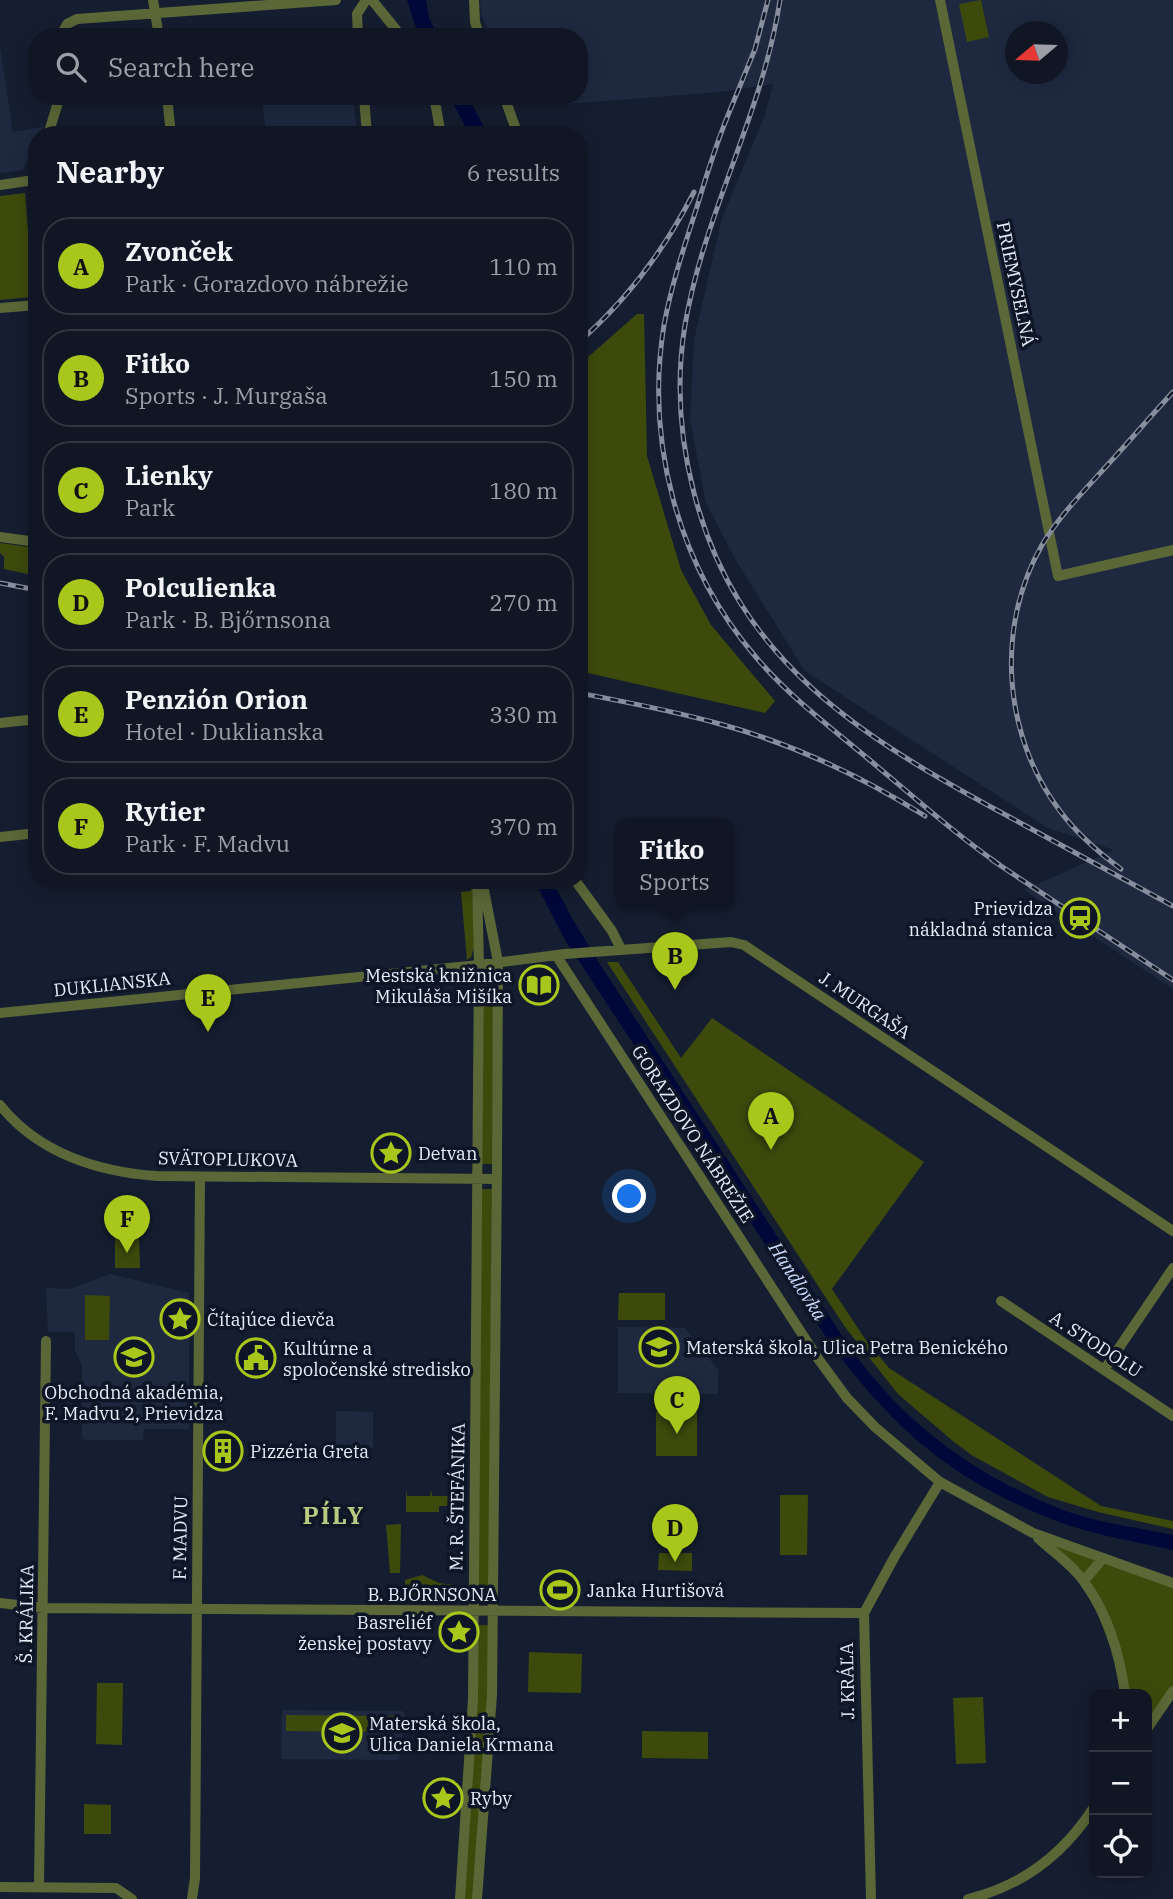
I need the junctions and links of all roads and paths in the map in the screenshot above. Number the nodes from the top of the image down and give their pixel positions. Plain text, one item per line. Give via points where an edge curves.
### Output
1 (153, 0) edge
2 (336, 0) edge
3 (366, 0) edge
4 (372, 0) edge
5 (474, 0) edge
6 (940, 0) edge
7 (155, 13) junction
8 (67, 28) edge
9 (158, 28) edge
10 (358, 28) edge
11 (395, 28) edge
12 (477, 28) edge
13 (57, 105) edge
14 (168, 105) edge
15 (365, 105) edge
16 (436, 105) edge
17 (507, 105) edge
18 (51, 126) edge
19 (170, 126) edge
20 (366, 126) edge
21 (439, 126) edge
22 (514, 126) edge
23 (28, 178) edge
24 (0, 185) edge
25 (28, 306) edge
26 (0, 308) edge
27 (0, 537) edge
28 (28, 541) edge
29 (1173, 550) edge
30 (28, 720) edge
31 (0, 723) edge
32 (28, 834) edge
33 (0, 837) edge
34 (480, 889) edge
35 (482, 889) edge
36 (582, 889) edge
37 (621, 949) junction
38 (561, 955) junction
39 (498, 962) junction
40 (479, 965) junction
41 (0, 1013) edge
42 (0, 1105) edge
43 (200, 1177) junction
44 (477, 1179) junction
45 (496, 1180) junction
46 (1173, 1231) edge
47 (1173, 1268) edge
48 (1001, 1301) dead end
49 (46, 1341) dead end
50 (1104, 1370) junction
51 (1173, 1416) edge
52 (940, 1482) junction
53 (1034, 1533) junction
54 (1103, 1558) junction
55 (1084, 1581) junction
56 (1173, 1583) edge
57 (0, 1603) edge
58 (44, 1608) junction
59 (196, 1610) junction
60 (473, 1611) junction
61 (494, 1611) junction
62 (864, 1614) junction
63 (1124, 1689) edge
64 (1173, 1691) edge
65 (1152, 1722) edge
66 (1089, 1815) edge
67 (0, 1887) edge
68 (39, 1887) junction
69 (132, 1899) edge
70 (192, 1899) edge
71 (460, 1899) edge
72 (477, 1899) edge
73 (871, 1899) edge
74 (968, 1899) edge

1 - 7 street
2 - 7 street
3 - 10 street via 357,13
4 - 11 street
5 - 12 street
6 - 29 street, PRIEMYSELNÁ via 1058,576
7 - 8 street via 77,19
7 - 9 street
13 - 18 street
14 - 19 street
15 - 20 street
16 - 21 street
17 - 22 street
23 - 24 street
25 - 26 street
27 - 28 street
30 - 31 street
32 - 33 street
34 - 40 street, M. R. ŠTEFÁNIKA
35 - 39 street, M. R. ŠTEFÁNIKA
36 - 37 street
37 - 38 street, J. MURGAŠA
37 - 46 street, J. MURGAŠA via 718,942 744,945
38 - 39 street, J. MURGAŠA
38 - 52 street, GORAZDOVO NÁBREŽIE via 819,1360 875,1427
39 - 40 street
39 - 45 street, M. R. ŠTEFÁNIKA
40 - 41 street, DUKLIANSKA
40 - 44 street, M. R. ŠTEFÁNIKA
42 - 43 street, SVÄTOPLUKOVA via 48,1146 85,1163 127,1174
43 - 44 street, SVÄTOPLUKOVA
43 - 59 street, F. MADVU
44 - 45 street
44 - 60 street, M. R. ŠTEFÁNIKA
45 - 61 street, M. R. ŠTEFÁNIKA
47 - 50 street
48 - 50 street, A. STODOLU
49 - 58 street, Š. KRÁLIKA
50 - 51 street, A. STODOLU
52 - 53 street, GORAZDOVO NÁBREŽIE
52 - 62 street, J. KRÁĽA
53 - 54 street, GORAZDOVO NÁBREŽIE
53 - 55 street
54 - 55 street
54 - 56 street, GORAZDOVO NÁBREŽIE
55 - 63 street via 1116,1648
57 - 58 street, B. BJŐRNSONA
58 - 59 street, B. BJŐRNSONA
58 - 68 street, Š. KRÁLIKA
59 - 60 street, B. BJŐRNSONA
59 - 70 street, F. MADVU
60 - 61 street, B. BJŐRNSONA
60 - 71 street, M. R. ŠTEFÁNIKA via 473,1699
61 - 62 street, B. BJŐRNSONA
61 - 72 street, M. R. ŠTEFÁNIKA
62 - 73 street, J. KRÁĽA
64 - 65 street
66 - 74 street via 1056,1854 1026,1876
67 - 68 street
68 - 69 street via 116,1888

